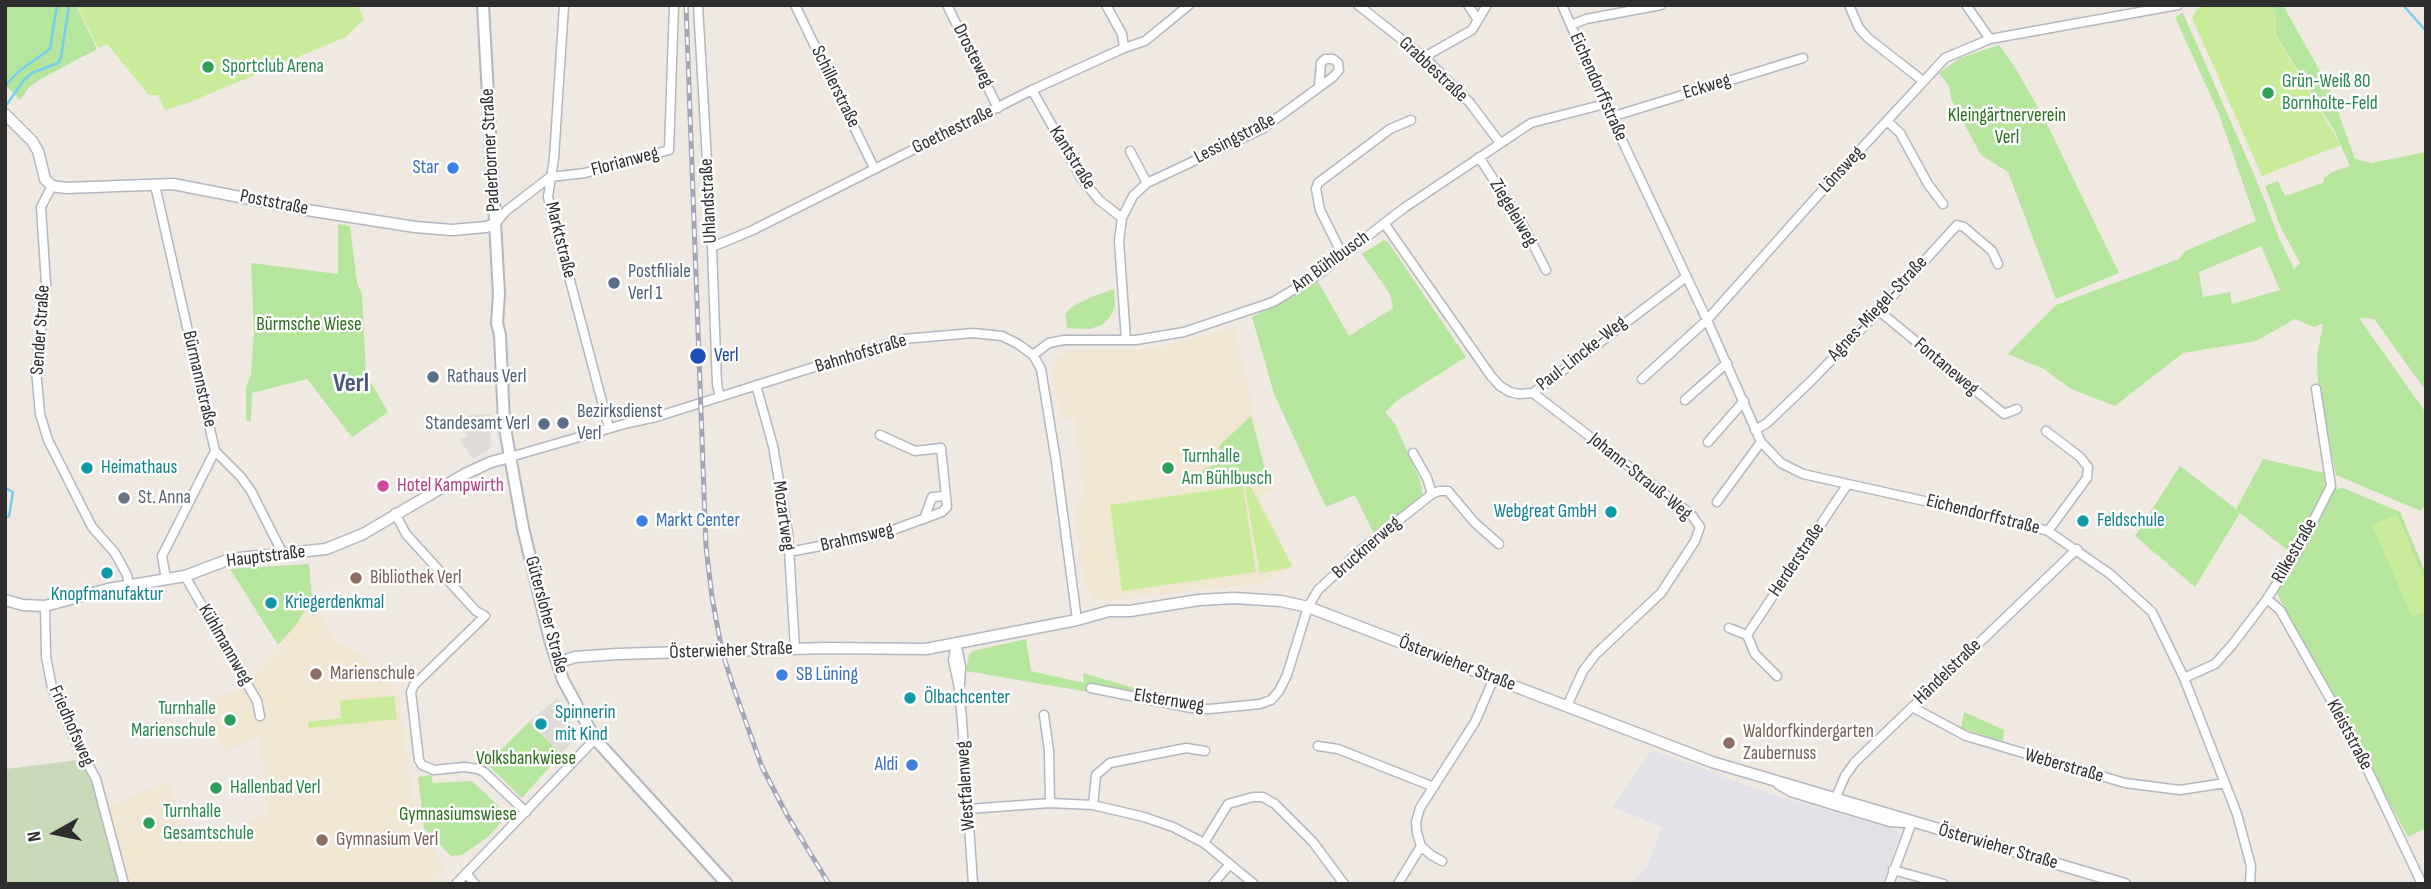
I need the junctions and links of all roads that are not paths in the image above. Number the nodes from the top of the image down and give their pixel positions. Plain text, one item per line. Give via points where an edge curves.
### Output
1 (483, 5) edge
2 (564, 5) edge
3 (674, 5) edge
4 (698, 5) edge
5 (795, 5) edge
6 (947, 5) edge
7 (1106, 5) edge
8 (1189, 5) edge
9 (1358, 5) edge
10 (1468, 5) edge
11 (1487, 5) edge
12 (1562, 5) edge
13 (1661, 5) edge
14 (1849, 5) edge
15 (1966, 5) edge
16 (2178, 5) edge
17 (1478, 20) junction
18 (1571, 25) junction
19 (1990, 39) junction
20 (1124, 48) junction
21 (1424, 57) junction
22 (1803, 58) dead end
23 (1923, 81) junction
24 (1319, 87) dead end
25 (1032, 90) junction
26 (1605, 104) junction
27 (998, 108) junction
28 (5, 114) edge
29 (1611, 117) junction
30 (1411, 120) dead end
31 (1887, 121) junction
32 (1500, 143) junction
33 (1130, 151) dead end
34 (1479, 157) junction
35 (874, 168) junction
36 (550, 177) junction
37 (1147, 183) junction
38 (155, 184) junction
39 (52, 186) junction
40 (1943, 204) dead end
41 (1122, 218) junction
42 (1384, 223) junction
43 (495, 224) junction
44 (712, 247) junction
45 (1343, 256) junction
46 (1998, 264) dead end
47 (1546, 270) dead end
48 (1686, 276) junction
49 (1879, 311) junction
50 (1707, 320) junction
51 (1126, 340) junction
52 (1033, 355) junction
53 (1727, 363) junction
54 (1642, 379) dead end
55 (756, 385) junction
56 (2316, 389) dead end
57 (1533, 393) junction
58 (720, 397) junction
59 (1685, 400) dead end
60 (1744, 401) junction
61 (2017, 409) dead end
62 (609, 428) junction
63 (1755, 430) junction
64 (2046, 431) dead end
65 (880, 435) dead end
66 (1708, 442) dead end
67 (1761, 442) junction
68 (215, 452) junction
69 (1413, 453) dead end
70 (510, 457) junction
71 (1847, 485) junction
72 (1432, 495) junction
73 (945, 496) junction
74 (1717, 502) dead end
75 (395, 513) junction
76 (924, 519) junction
77 (2048, 531) junction
78 (1499, 544) dead end
79 (2077, 549) junction
80 (789, 552) junction
81 (283, 554) junction
82 (185, 576) junction
83 (166, 579) junction
84 (129, 584) junction
85 (2267, 599) junction
86 (5, 600) edge
87 (45, 606) junction
88 (1308, 607) junction
89 (1077, 620) junction
90 (1729, 628) dead end
91 (1747, 635) junction
92 (956, 642) junction
93 (796, 649) junction
94 (557, 663) junction
95 (1777, 676) dead end
96 (1494, 678) junction
97 (2184, 678) junction
98 (1091, 688) dead end
99 (1567, 706) junction
100 (1912, 707) junction
101 (1044, 715) dead end
102 (261, 716) dead end
103 (595, 739) junction
104 (1318, 746) dead end
105 (1205, 751) dead end
106 (2225, 783) junction
107 (1434, 787) junction
108 (1834, 801) junction
109 (1050, 803) junction
110 (1093, 805) junction
111 (968, 809) junction
112 (526, 812) junction
113 (1912, 822) junction
114 (1204, 843) junction
115 (1421, 846) junction
116 (1442, 861) dead end
117 (1230, 864) junction
118 (1893, 870) junction
119 (466, 873) junction
120 (2421, 882) edge
121 (124, 884) edge
122 (456, 884) edge
123 (475, 884) edge
124 (727, 884) edge
125 (973, 884) edge
126 (1213, 884) edge
127 (1254, 884) edge
128 (1345, 884) edge
129 (1398, 884) edge
130 (1889, 884) edge
131 (1944, 884) edge
132 (2125, 884) edge
133 (2250, 884) edge
134 (2410, 884) edge

1 - 43 main road, Paderborner Straße
2 - 36 street, Marktstraße
3 - 36 street, Florianweg via 669,150 585,173
4 - 44 street, Uhlandstraße
5 - 35 street, Schillerstraße
6 - 27 street, Drosteweg
7 - 20 street via 1122,34
8 - 20 street, Goethestraße via 1145,41
9 - 21 street, Grabbestraße
10 - 17 street
11 - 17 street
12 - 18 street, Eichendorffstraße
13 - 18 street
14 - 23 street via 1859,29
15 - 19 street
16 - 19 street, Lönsweg
17 - 21 street via 1472,30
18 - 26 street, Eichendorffstraße
19 - 23 street, Lönsweg via 1945,58
20 - 25 street, Goethestraße
21 - 32 street, Grabbestraße via 1470,103
22 - 29 street, Eckweg
23 - 31 street, Lönsweg
24 - 37 street, Lessingstraße via 1262,129
25 - 27 street, Goethestraße
25 - 41 street, Kantstraße via 1082,179
26 - 29 street, Eichendorffstraße
26 - 32 street, Am Bühlbusch via 1531,123
27 - 35 street, Goethestraße
28 - 39 street via 32,141 45,179
29 - 48 street, Eichendorffstraße
30 - 45 street via 1390,129 1318,183 1321,210
31 - 40 street
31 - 50 street, Lönsweg
32 - 34 street, Am Bühlbusch
33 - 37 street
34 - 42 street, Am Bühlbusch
34 - 47 street, Ziegeleiweg
35 - 44 street, Goethestraße
36 - 43 street
36 - 62 street, Marktstraße via 548,197
37 - 41 street, Lessingstraße via 1133,196
38 - 39 street, Poststraße
38 - 43 street, Poststraße via 197,187 440,230
38 - 68 street, Bürmannstraße
39 - 84 street, Sender Straße via 41,207 46,284 36,370 40,414 48,440 92,527 115,553
41 - 51 street, Lessingstraße via 1119,241
42 - 45 street, Am Bühlbusch
42 - 57 street, Paul-Lincke-Weg via 1491,376 1510,392
43 - 70 main road, Paderborner Straße
44 - 58 street, Uhlandstraße
45 - 51 street, Am Bühlbusch via 1273,302 1184,332
46 - 49 street, Agnes-Miegel-Straße via 1992,251 1957,225
48 - 50 street, Eichendorffstraße
48 - 57 street, Paul-Lincke-Weg
49 - 61 street, Fontaneweg via 2004,414
49 - 63 street, Agnes-Miegel-Straße via 1776,415
50 - 53 street, Eichendorffstraße
50 - 54 street
51 - 52 street, Am Bühlbusch via 1064,340 1049,343
52 - 55 street, Bahnhofstraße via 1002,336 923,336
52 - 89 street via 1041,369 1048,404
53 - 59 street
53 - 60 street, Eichendorffstraße
55 - 58 street, Bahnhofstraße
55 - 80 street, Mozartweg via 773,446
56 - 85 street, Rilkestraße via 2331,486
57 - 99 street, Johann-Strauß-Weg via 1691,514 1700,527 1661,593 1596,654
58 - 62 street, Bahnhofstraße
60 - 63 street, Eichendorffstraße
60 - 66 street
62 - 70 street, Bahnhofstraße
63 - 67 street, Eichendorffstraße
64 - 77 street via 2088,467 2087,478
65 - 73 street via 915,451 941,448
67 - 71 street, Eichendorffstraße via 1781,463 1803,474
67 - 74 street
68 - 81 street, Bürmannstraße via 251,491
68 - 83 street via 162,556
69 - 72 street
70 - 75 street, Hauptstraße via 465,474
70 - 94 main road, Gütersloher Straße
71 - 77 street, Eichendorffstraße
71 - 91 street, Herderstraße
72 - 78 street via 1448,491
72 - 88 street, Brucknerweg via 1362,550 1318,590
73 - 76 street, Brahmsweg via 932,497
73 - 76 street, Brahmsweg via 947,507
75 - 81 street, Hauptstraße via 343,544
75 - 112 street via 406,534 485,616 414,685 419,760 434,771 478,768
76 - 80 street, Brahmsweg via 882,534
77 - 79 street, Eichendorffstraße
79 - 97 street, Eichendorffstraße via 2152,612
79 - 100 street, Händelstraße
80 - 93 street, Mozartweg
81 - 82 street, Hauptstraße via 230,559
82 - 83 street, Hauptstraße
82 - 102 street, Kühlmannweg via 257,701
83 - 84 street, Hauptstraße
84 - 87 street, Hauptstraße
85 - 97 street, Rilkestraße via 2216,664
85 - 120 street, Kleiststraße via 2280,610 2353,739
86 - 87 street, Hauptstraße
87 - 121 street, Friedhofsweg via 52,688 96,779
88 - 89 street, Österwieher Straße via 1234,598
88 - 96 street, Österwieher Straße
88 - 98 street, Elsternweg via 1287,675 1271,700 1200,708
89 - 92 street, Österwieher Straße
90 - 91 street
91 - 95 street via 1755,654
92 - 93 street, Österwieher Straße via 926,649
92 - 111 street, Westfalenweg via 953,660
93 - 94 street, Österwieher Straße via 586,655
94 - 103 main road, Gütersloher Straße
96 - 99 street, Österwieher Straße
96 - 107 street via 1475,722
97 - 106 street, Eichendorffstraße
99 - 108 street, Österwieher Straße via 1791,791
100 - 106 street, Weberstraße via 1966,737 2125,783 2180,790
100 - 108 street, Händelstraße via 1855,762
101 - 109 street
103 - 112 street
103 - 124 main road, Gütersloher Straße
104 - 107 street via 1338,749
105 - 110 street via 1186,748 1110,763 1096,775
106 - 133 street, Eichendorffstraße via 2250,866
107 - 115 street via 1416,822
108 - 113 street, Österwieher Straße via 1890,821
109 - 110 street
109 - 111 street
110 - 114 street via 1144,817
111 - 125 street, Westfalenweg
112 - 119 street
113 - 118 street
113 - 132 street, Österwieher Straße
114 - 117 street
114 - 128 street via 1228,804 1263,797 1313,842
115 - 116 street
115 - 129 street
117 - 126 street
117 - 127 street
118 - 130 street
118 - 131 street
119 - 122 street
119 - 123 street
120 - 134 street, Kleiststraße

